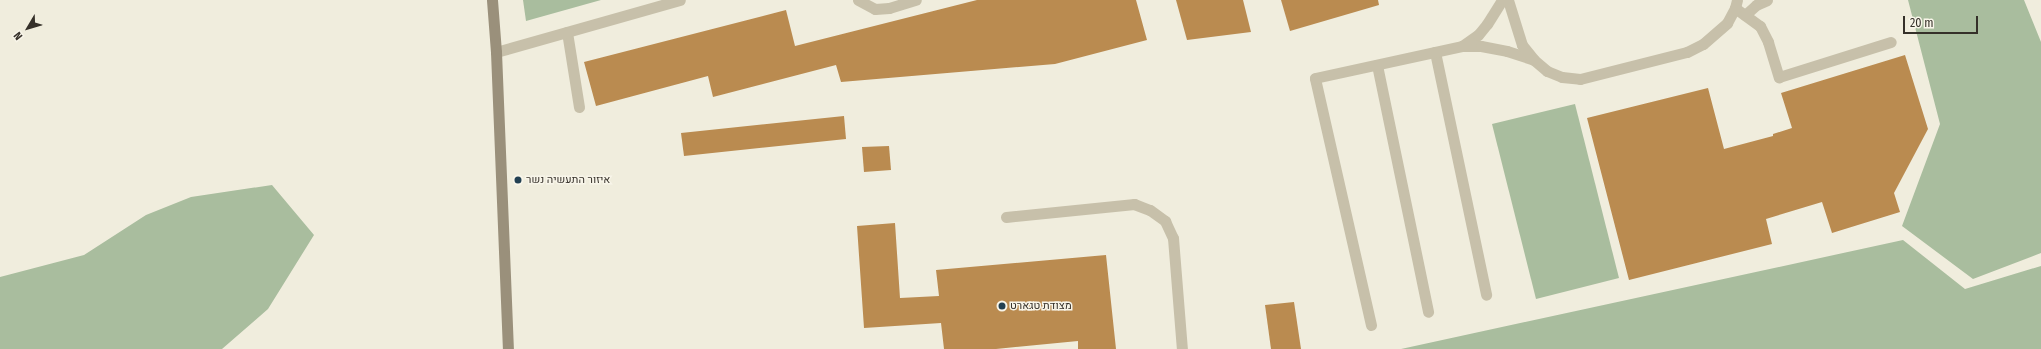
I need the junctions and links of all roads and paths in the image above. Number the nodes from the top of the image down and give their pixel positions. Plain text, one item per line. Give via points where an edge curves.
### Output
1 (492, 0) edge
2 (680, 0) edge
3 (858, 0) edge
4 (916, 0) edge
5 (1502, 0) edge
6 (1508, 0) edge
7 (1767, 0) edge
8 (1736, 4) edge
9 (1745, 15) junction
10 (567, 32) junction
11 (1891, 42) dead end
12 (1462, 46) junction
13 (496, 52) junction
14 (1435, 52) junction
15 (1534, 60) junction
16 (1377, 65) junction
17 (579, 107) dead end
18 (1006, 217) dead end
19 (1486, 295) dead end
20 (1428, 312) dead end
21 (1371, 325) dead end
22 (508, 349) edge
23 (1182, 349) edge

1 - 13 main road
2 - 10 street
3 - 4 street via 875,10
5 - 12 street via 1483,29
6 - 15 street via 1522,45
7 - 9 street via 1756,5
8 - 9 street
8 - 15 street via 1727,23 1716,34 1687,52 1580,79 1562,77 1547,71
9 - 11 street via 1760,26 1768,42 1779,78
10 - 13 street
10 - 17 street
12 - 14 street
12 - 15 street via 1481,46 1507,51
13 - 22 main road
14 - 16 street
14 - 19 street
16 - 20 street
16 - 21 street via 1315,78
18 - 23 street via 1134,204 1150,210 1165,221 1173,238

